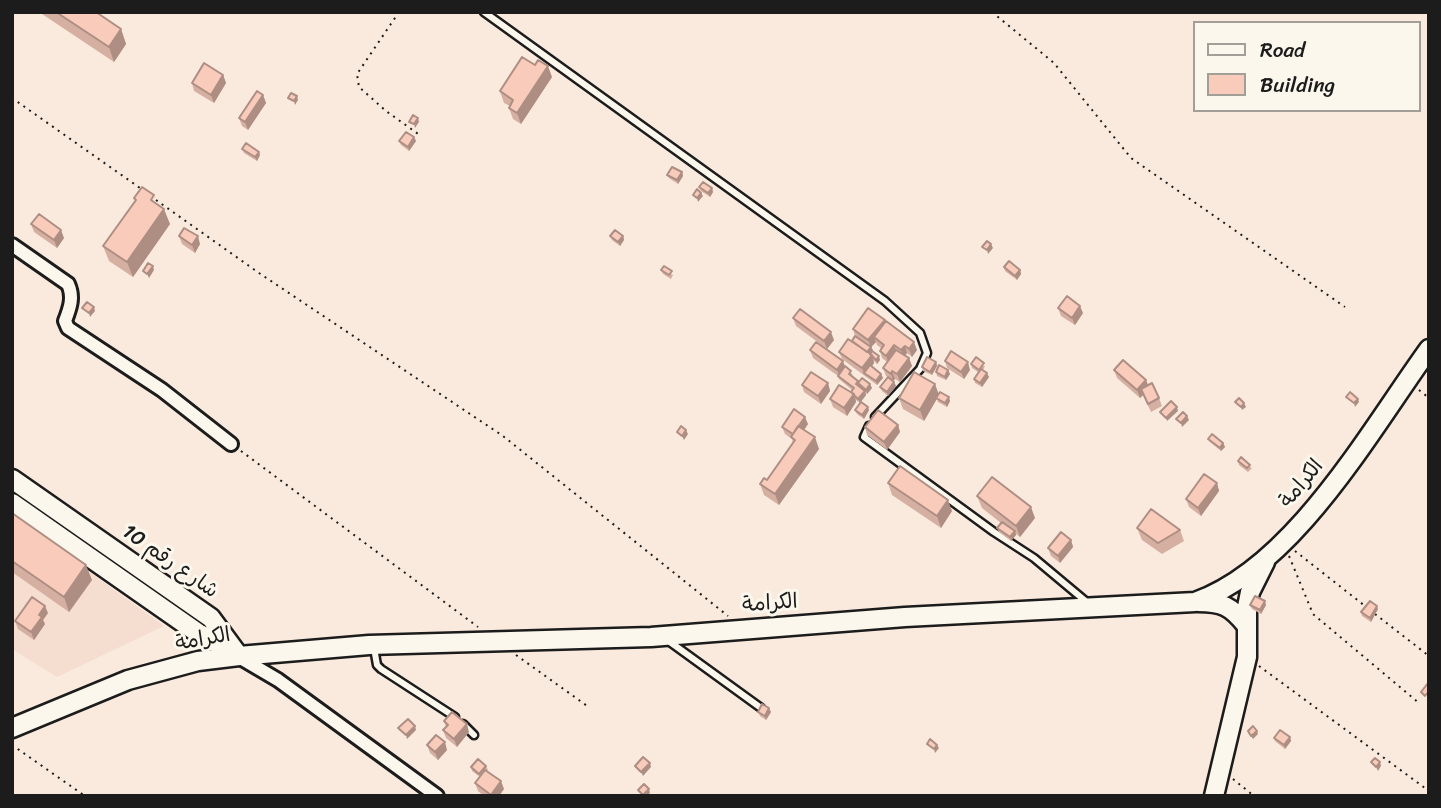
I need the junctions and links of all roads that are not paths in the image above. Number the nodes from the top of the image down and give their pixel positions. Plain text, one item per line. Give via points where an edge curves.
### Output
1 (484, 12) edge
2 (12, 245) edge
3 (1429, 349) edge
4 (231, 444) road end
5 (12, 479) edge
6 (12, 503) edge
7 (1265, 561) junction
8 (1195, 602) junction
9 (1091, 606) junction
10 (1246, 625) junction
11 (651, 637) junction
12 (369, 645) junction
13 (239, 656) junction
14 (761, 708) edge
15 (12, 729) edge
16 (474, 735) dead end
17 (437, 796) edge
18 (1214, 796) edge

1 - 9 lane via 874,293 920,333 927,353 920,369 881,409 864,437 1034,558
2 - 4 street via 68,284 72,292 65,321 68,328 162,390
3 - 7 main road, الكرامة via 1338,479
5 - 13 main road, شارع رقم 10 via 211,618
6 - 13 main road, شارع رقم 10 via 198,634
7 - 8 main road, الكرامة
7 - 10 main road via 1250,592
8 - 9 main road, الكرامة
8 - 10 main road via 1223,604
9 - 11 main road, الكرامة
10 - 18 main road via 1247,657
11 - 12 main road, الكرامة
11 - 14 lane via 674,644
12 - 13 main road, الكرامة
12 - 16 lane via 376,650 381,669
13 - 15 main road, الكرامة via 198,661 128,680
13 - 17 street

